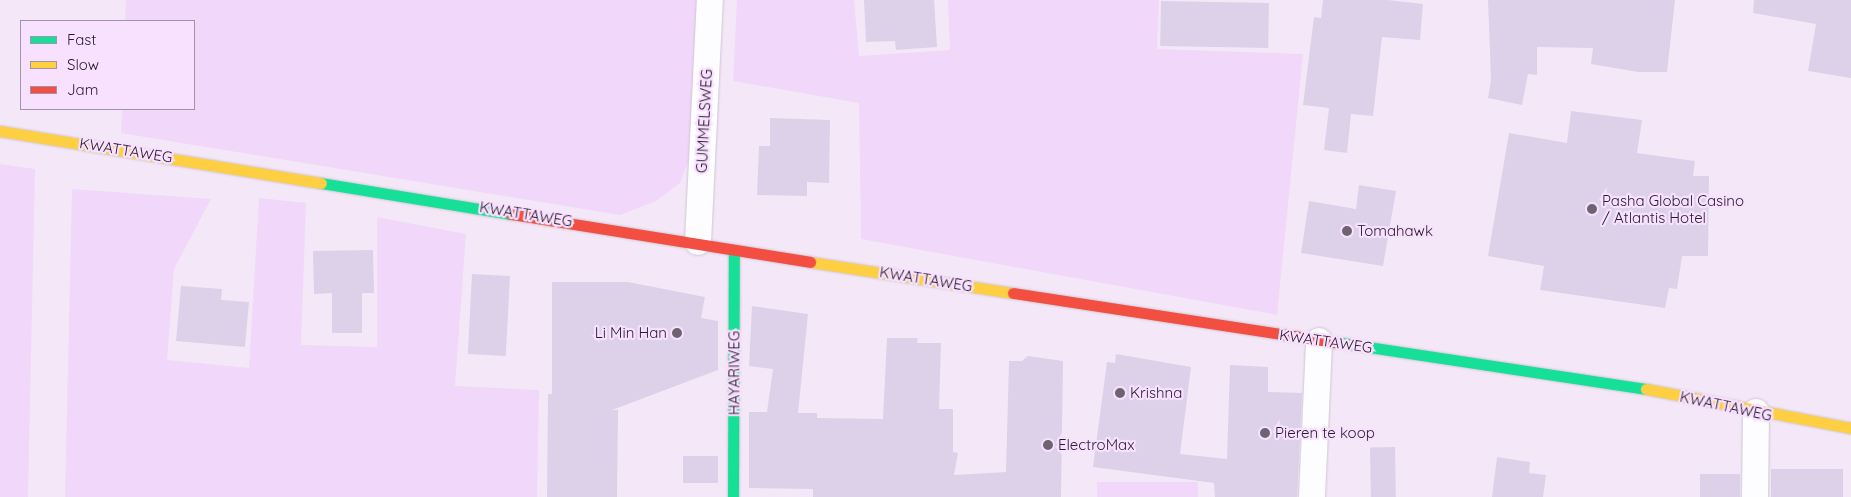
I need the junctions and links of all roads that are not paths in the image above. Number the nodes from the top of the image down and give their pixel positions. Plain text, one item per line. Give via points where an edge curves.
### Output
1 (710, 0) edge
2 (0, 131) edge
3 (698, 242) junction
4 (734, 250) junction
5 (1319, 341) junction
6 (1756, 412) junction
7 (1851, 428) edge
8 (733, 497) edge
9 (1312, 497) edge
10 (1755, 497) edge

1 - 3 street, GUMMELSWEG
2 - 3 main road, KWATTAWEG
3 - 4 main road, KWATTAWEG
4 - 5 main road, KWATTAWEG
4 - 8 main road, HAYARIWEG
5 - 6 main road, KWATTAWEG via 1656,391
5 - 9 street
6 - 7 main road, KWATTAWEG
6 - 10 street

